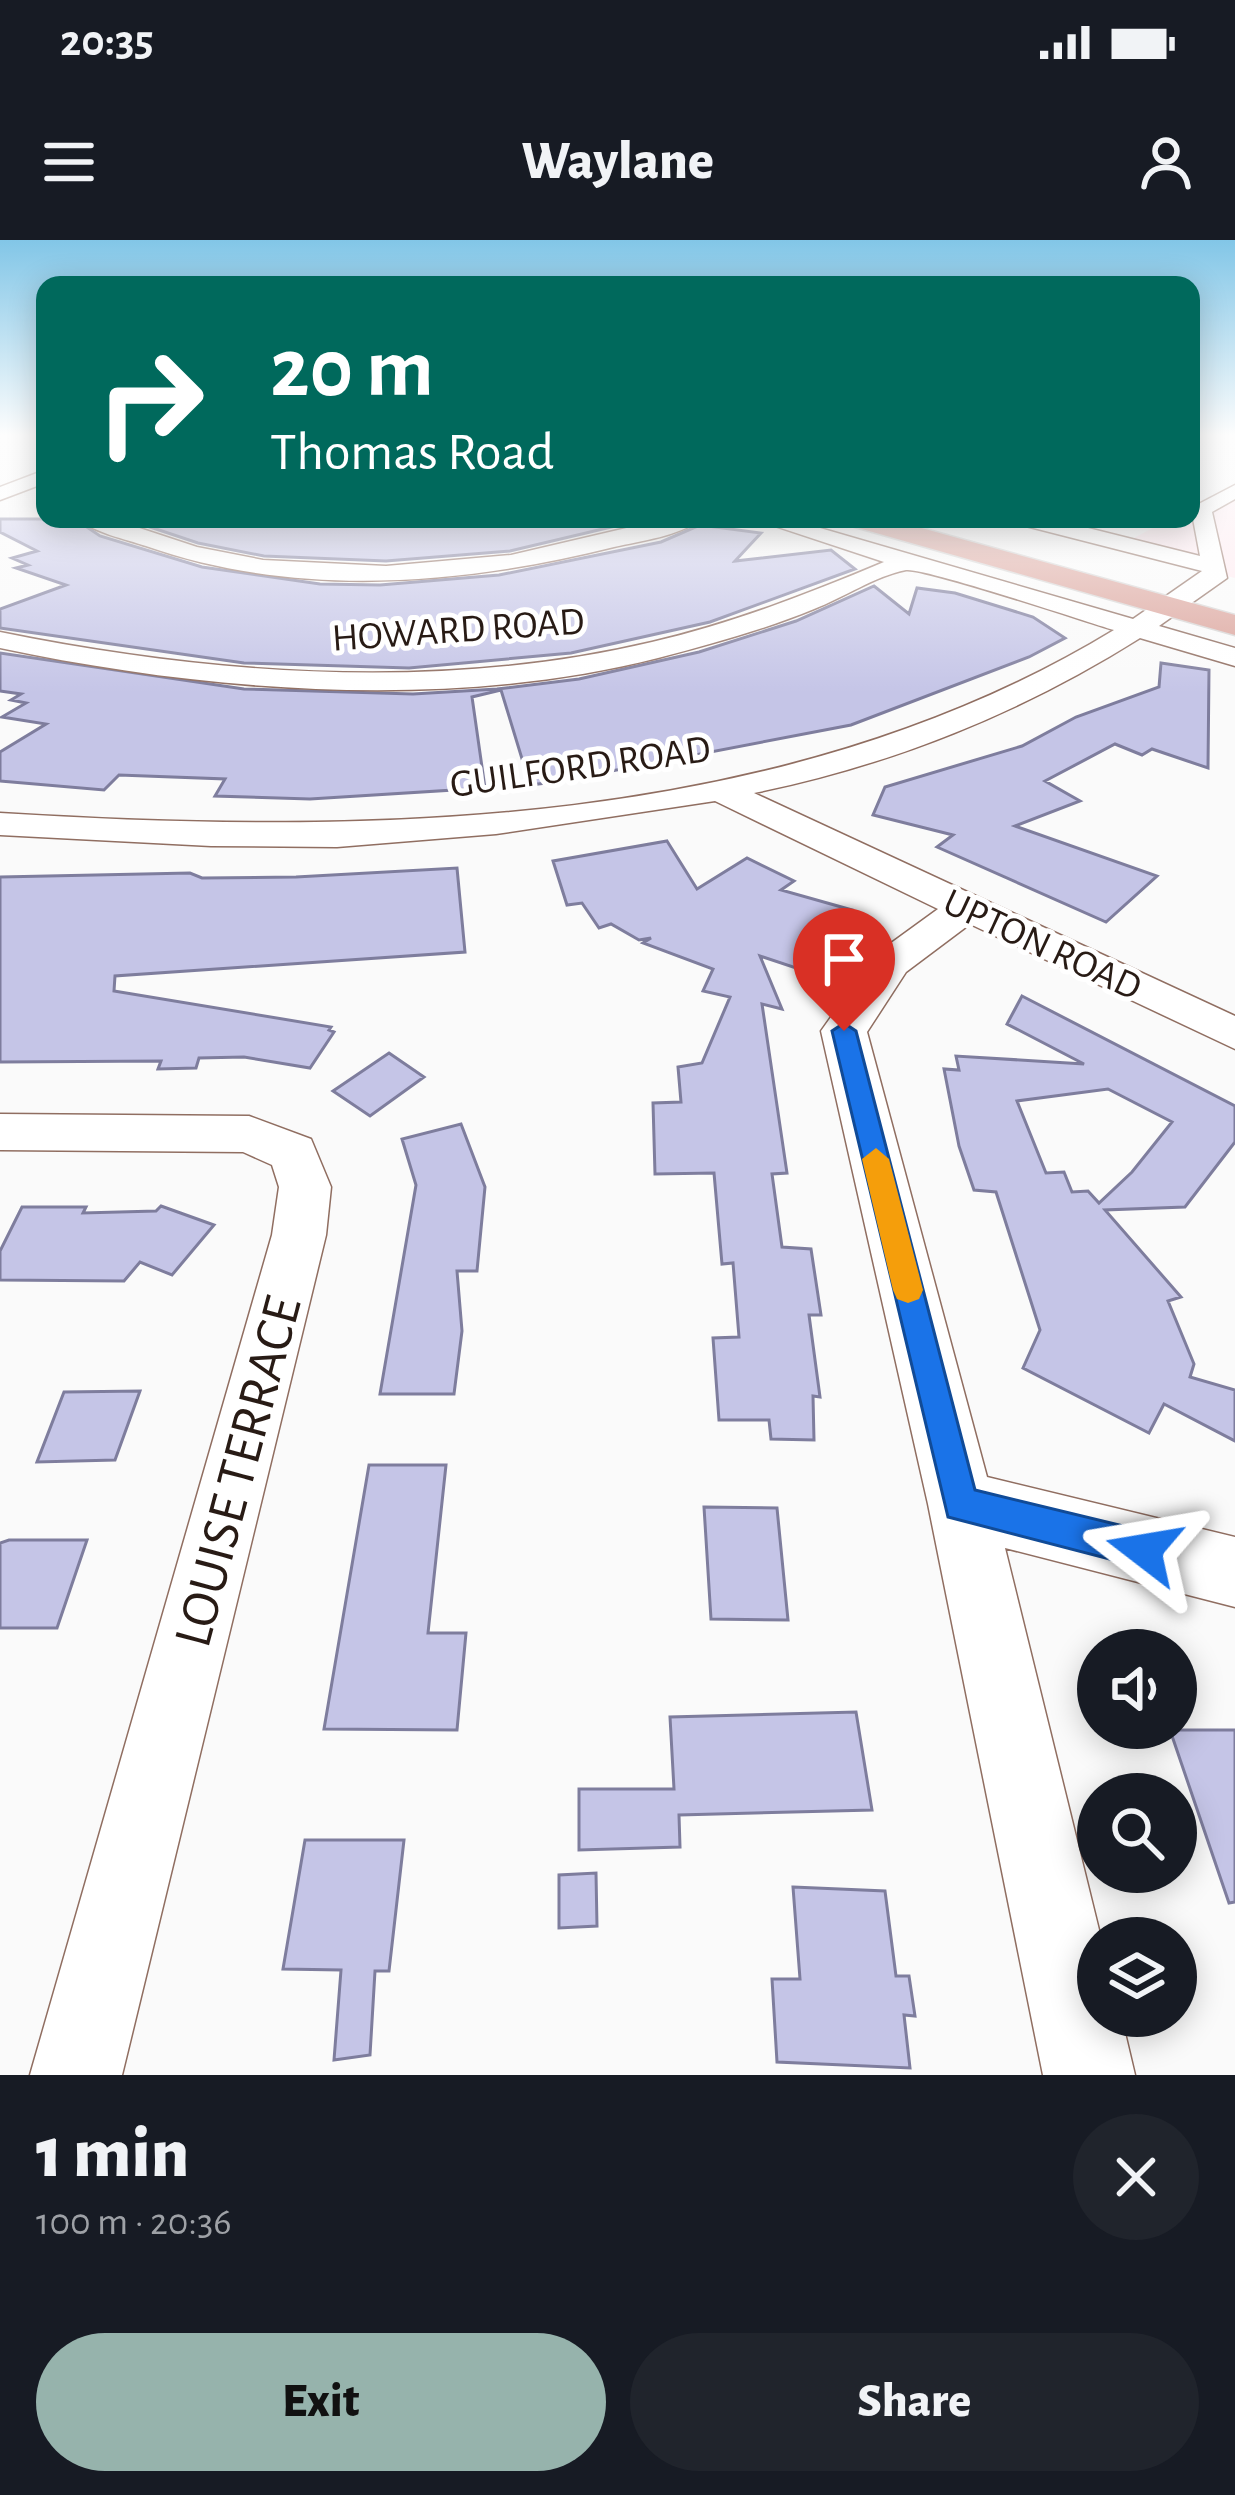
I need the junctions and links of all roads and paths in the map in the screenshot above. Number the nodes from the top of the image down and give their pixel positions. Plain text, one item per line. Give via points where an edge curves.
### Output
1 (1202, 522) edge
2 (117, 528) edge
3 (658, 528) edge
4 (797, 528) edge
5 (890, 528) edge
6 (983, 528) edge
7 (1054, 528) edge
8 (909, 560) junction
9 (1206, 578) junction
10 (1235, 598) edge
11 (1170, 607) junction
12 (1235, 625) edge
13 (1138, 628) junction
14 (0, 640) edge
15 (1235, 657) edge
16 (720, 790) junction
17 (0, 824) edge
18 (967, 907) junction
19 (1235, 1034) edge
20 (0, 1132) edge
21 (961, 1504) junction
22 (1235, 1573) edge
23 (76, 2075) edge
24 (1089, 2075) edge

1 - 9 street
2 - 3 street via 202,556 424,570 552,559
4 - 8 street
5 - 11 main road
6 - 9 main road
7 - 9 street
8 - 13 street
8 - 14 street, HOWARD ROAD via 728,631 507,671 296,678 116,662
9 - 10 main road
9 - 11 street, GUILFORD ROAD
11 - 12 main road
11 - 13 street, GUILFORD ROAD
13 - 15 street
13 - 16 street, GUILFORD ROAD via 1052,681 937,732
16 - 17 street, GUILFORD ROAD via 541,818 338,836
16 - 18 street, UPTON ROAD
18 - 19 street, UPTON ROAD
18 - 21 street via 891,963 844,1031
20 - 23 street, LOUISE TERRACE via 249,1134 292,1153 305,1186 299,1235
21 - 22 street
21 - 24 street

